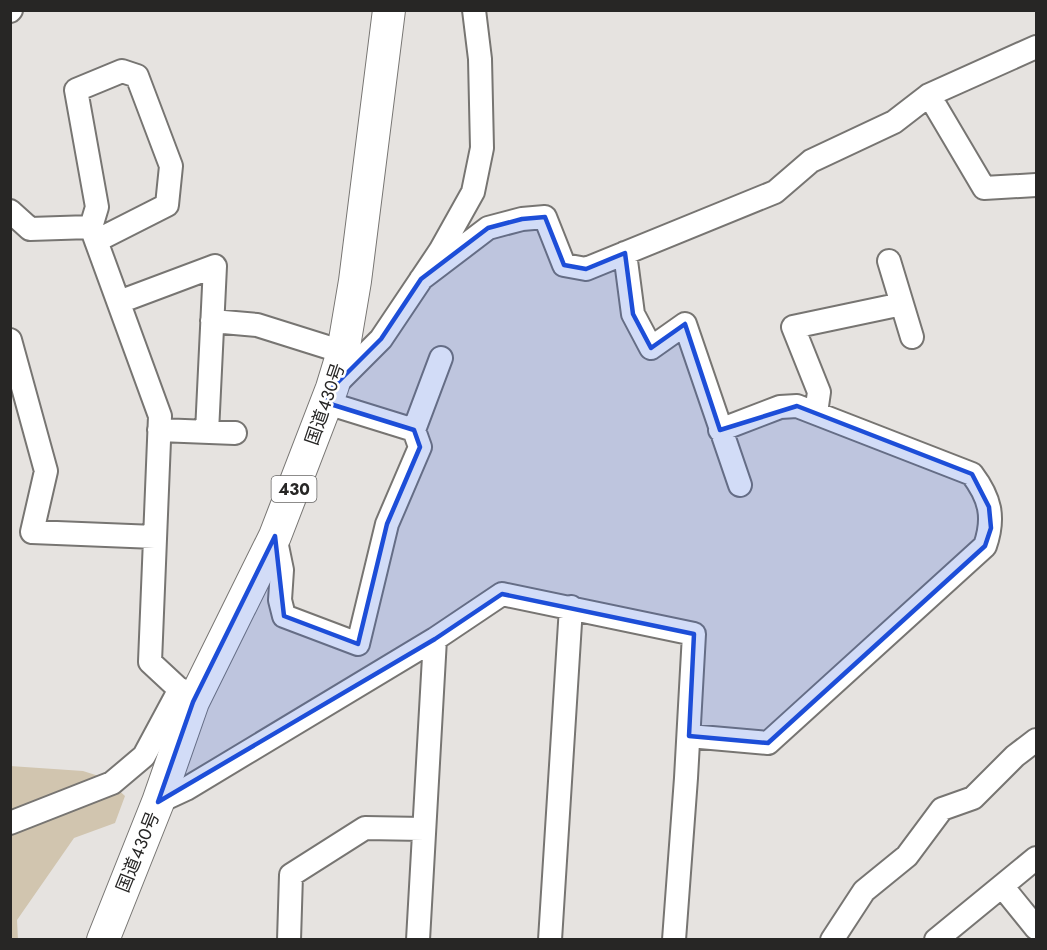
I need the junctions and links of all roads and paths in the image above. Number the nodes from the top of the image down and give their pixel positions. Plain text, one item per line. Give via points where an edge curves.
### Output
1 (389, 10) edge
2 (474, 10) edge
3 (1036, 47) edge
4 (929, 95) junction
5 (1036, 185) edge
6 (10, 211) edge
7 (94, 234) junction
8 (625, 253) junction
9 (889, 261) dead end
10 (421, 279) junction
11 (118, 302) junction
12 (902, 304) junction
13 (212, 321) junction
14 (912, 337) dead end
15 (10, 340) edge
16 (343, 352) junction
17 (441, 358) dead end
18 (330, 395) junction
19 (816, 413) junction
20 (159, 430) junction
21 (414, 430) junction
22 (720, 430) junction
23 (207, 432) junction
24 (235, 433) dead end
25 (740, 485) dead end
26 (275, 536) junction
27 (155, 537) junction
28 (571, 607) junction
29 (435, 639) junction
30 (187, 696) junction
31 (689, 736) junction
32 (1036, 740) edge
33 (158, 802) junction
34 (10, 823) edge
35 (424, 830) junction
36 (1036, 858) edge
37 (1002, 886) junction
38 (1036, 928) edge
39 (103, 939) edge
40 (289, 939) edge
41 (418, 939) edge
42 (550, 939) edge
43 (674, 939) edge
44 (832, 939) edge
45 (936, 939) edge

1 - 16 highway, 国道430号 / 430
2 - 10 street via 480,59 482,148 473,192
3 - 4 street
4 - 5 street via 984,188
4 - 8 street via 894,122 811,161 775,192
6 - 7 street via 30,229
7 - 7 street via 97,207 76,90 122,71 137,76 171,166 167,205
7 - 11 street
8 - 10 street via 586,269 564,265 545,217 522,219 488,228
8 - 22 street via 633,314 651,348 685,324
9 - 12 street
10 - 18 street via 381,339
11 - 13 street via 215,266
11 - 20 street via 159,416
12 - 14 street
12 - 19 street via 793,327 819,392
13 - 16 street via 257,325
13 - 23 street
15 - 27 street via 46,471 32,532
16 - 18 highway, 国道430号 / 430
17 - 21 street
18 - 21 street
18 - 26 highway, 国道430号 / 430
19 - 22 street via 797,406 780,407
19 - 31 street via 972,474 989,507 991,528 985,546 768,743
20 - 23 street
20 - 27 street
21 - 26 street via 420,447 387,524 358,644 284,616 280,600 282,570
22 - 25 street
23 - 24 street
26 - 30 highway, 国道430号 / 430
27 - 30 street via 150,662
28 - 29 street via 502,594
28 - 31 street via 694,634
28 - 42 street
29 - 33 street
29 - 35 street
30 - 33 highway, 国道430号 / 430
30 - 34 street via 144,756 112,783
31 - 43 street
32 - 44 street via 973,798 942,809 907,856 864,891
33 - 39 highway, 国道430号 / 430
35 - 40 street via 365,828 291,875
35 - 41 street
36 - 37 street
37 - 38 street
37 - 45 street

